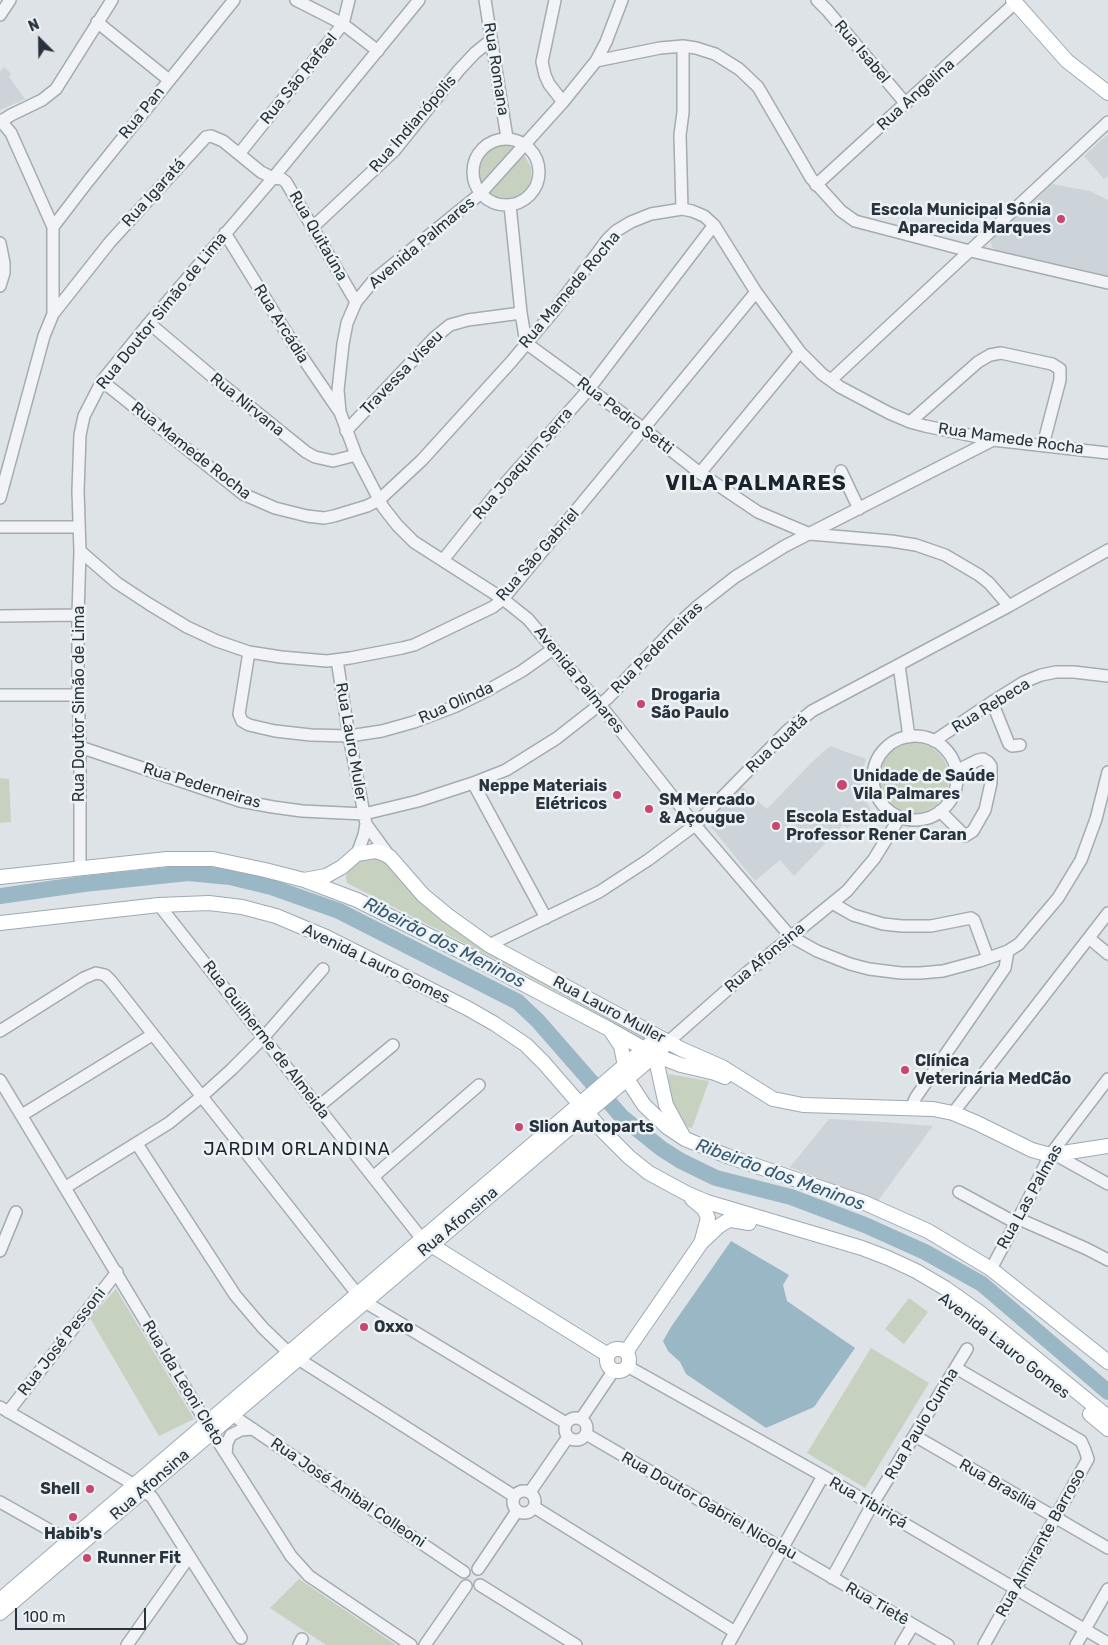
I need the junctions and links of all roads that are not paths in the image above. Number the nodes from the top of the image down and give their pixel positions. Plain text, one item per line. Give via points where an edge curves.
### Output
1 (10, 0) edge
2 (112, 0) edge
3 (234, 0) edge
4 (296, 0) edge
5 (349, 0) edge
6 (419, 0) edge
7 (485, 0) edge
8 (555, 0) edge
9 (622, 0) edge
10 (817, 0) edge
11 (1014, 2) edge
12 (0, 16) edge
13 (97, 22) junction
14 (343, 24) junction
15 (491, 40) junction
16 (683, 46) junction
17 (378, 52) junction
18 (596, 61) junction
19 (169, 80) junction
20 (1108, 93) edge
21 (563, 102) junction
22 (906, 104) junction
23 (0, 121) edge
24 (1108, 122) edge
25 (507, 138) junction
26 (525, 145) junction
27 (239, 154) junction
28 (273, 178) junction
29 (816, 185) junction
30 (480, 194) junction
31 (510, 205) junction
32 (682, 209) junction
33 (714, 225) junction
34 (53, 227) junction
35 (313, 227) junction
36 (225, 233) junction
37 (0, 243) edge
38 (970, 251) junction
39 (1108, 283) edge
40 (0, 286) edge
41 (756, 292) junction
42 (356, 302) junction
43 (521, 313) junction
44 (53, 314) junction
45 (149, 323) junction
46 (526, 343) junction
47 (800, 352) junction
48 (831, 380) junction
49 (102, 381) junction
50 (589, 389) junction
51 (340, 412) junction
52 (910, 422) junction
53 (644, 429) junction
54 (346, 431) junction
55 (993, 440) junction
56 (1043, 445) junction
57 (1108, 453) edge
58 (356, 455) junction
59 (840, 471) dead end
60 (700, 473) junction
61 (0, 498) edge
62 (379, 500) junction
63 (859, 509) junction
64 (0, 527) edge
65 (79, 527) junction
66 (810, 534) junction
67 (1108, 550) edge
68 (80, 551) junction
69 (443, 560) junction
70 (503, 599) junction
71 (1009, 606) junction
72 (78, 615) junction
73 (0, 616) edge
74 (553, 649) junction
75 (249, 652) junction
76 (337, 660) junction
77 (898, 665) junction
78 (1108, 676) edge
79 (0, 695) edge
80 (78, 695) junction
81 (992, 702) junction
82 (599, 705) junction
83 (349, 736) junction
84 (909, 737) junction
85 (934, 741) junction
86 (1020, 745) dead end
87 (80, 747) junction
88 (956, 772) junction
89 (1108, 772) edge
90 (473, 783) junction
91 (940, 811) junction
92 (900, 817) junction
93 (365, 819) junction
94 (695, 825) junction
95 (357, 854) junction
96 (390, 858) junction
97 (342, 867) junction
98 (80, 868) junction
99 (0, 878) edge
100 (304, 880) junction
101 (357, 900) junction
102 (832, 903) junction
103 (159, 905) junction
104 (1108, 913) edge
105 (546, 918) junction
106 (0, 923) edge
107 (790, 936) junction
108 (1089, 938) junction
109 (488, 945) junction
110 (1008, 951) junction
111 (1108, 954) edge
112 (988, 958) junction
113 (324, 969) dead end
114 (609, 1029) junction
115 (0, 1031) edge
116 (152, 1035) junction
117 (264, 1038) junction
118 (663, 1039) junction
119 (393, 1045) dead end
120 (650, 1052) junction
121 (619, 1078) junction
122 (1108, 1079) edge
123 (0, 1080) edge
124 (479, 1085) dead end
125 (762, 1093) junction
126 (202, 1096) junction
127 (587, 1106) junction
128 (318, 1107) junction
129 (911, 1108) junction
130 (953, 1113) junction
131 (22, 1115) junction
132 (685, 1139) junction
133 (137, 1144) junction
134 (1108, 1146) edge
135 (1052, 1154) junction
136 (372, 1177) junction
137 (1108, 1184) edge
138 (66, 1187) junction
139 (959, 1192) dead end
140 (686, 1193) junction
141 (16, 1212) dead end
142 (1017, 1221) junction
143 (427, 1242) junction
144 (701, 1243) junction
145 (0, 1251) edge
146 (1108, 1260) edge
147 (991, 1269) junction
148 (117, 1272) junction
149 (361, 1298) junction
150 (967, 1348) dead end
151 (294, 1356) junction
152 (1108, 1362) edge
153 (622, 1363) junction
154 (956, 1368) junction
155 (4, 1410) edge
156 (232, 1415) junction
157 (1108, 1417) edge
158 (581, 1418) junction
159 (566, 1423) junction
160 (210, 1428) junction
161 (253, 1429) junction
162 (1108, 1429) edge
163 (586, 1434) junction
164 (915, 1436) junction
165 (568, 1437) junction
166 (226, 1454) junction
167 (823, 1476) junction
168 (139, 1488) junction
169 (530, 1492) junction
170 (514, 1496) junction
171 (0, 1502) edge
172 (872, 1505) junction
173 (534, 1507) junction
174 (517, 1511) junction
175 (1056, 1518) junction
176 (69, 1541) junction
177 (1108, 1548) edge
178 (782, 1549) junction
179 (189, 1557) junction
180 (478, 1569) junction
181 (464, 1572) junction
182 (832, 1578) junction
183 (480, 1585) junction
184 (466, 1586) junction
185 (1014, 1589) junction
186 (1108, 1589) edge
187 (1, 1597) edge
188 (0, 1613) edge
189 (913, 1624) junction
190 (1085, 1629) junction
191 (735, 1632) junction
192 (241, 1638) dead end
193 (1108, 1643) edge
194 (127, 1645) edge
195 (411, 1645) edge
196 (426, 1645) edge
197 (576, 1645) edge
198 (728, 1645) edge
199 (901, 1645) edge
200 (948, 1645) edge
201 (984, 1645) edge
202 (1076, 1645) edge

1 - 12 street
2 - 13 street
3 - 19 street, Rua Pan
4 - 14 street
5 - 14 street, Rua São Rafael
6 - 17 street, Rua Doutor Simão de Lima
7 - 15 street, Rua Romana
8 - 21 street via 542,62 545,75
9 - 18 street, Avenida Palmares
10 - 22 street, Rua Isabel
11 - 20 main road via 1067,61
11 - 22 street, Rua Angelina
13 - 19 street
13 - 23 street via 56,88 42,100
14 - 17 street
14 - 27 street, Rua São Rafael
15 - 25 street, Rua Romana
15 - 35 street, Rua Indianópolis via 459,70 394,151
16 - 18 street
16 - 29 street via 715,54 750,78
16 - 32 street
17 - 28 street, Rua Doutor Simão de Lima
18 - 21 street, Avenida Palmares
19 - 34 street, Rua Pan
21 - 26 street, Avenida Palmares
22 - 29 street, Rua Angelina
23 - 34 street via 11,134
24 - 38 street
25 - 26 street
25 - 30 street via 488,143 474,161 472,172
26 - 30 street, Avenida Palmares
26 - 31 street via 536,156 539,177 529,196
27 - 28 street, Rua Igaratá
27 - 44 street, Rua Igaratá via 217,137 206,136 110,242
28 - 35 street, Rua Quitaúna via 286,182
28 - 36 street, Rua Doutor Simão de Lima
29 - 38 street via 841,211 855,220
30 - 31 street via 488,201
30 - 42 street, Avenida Palmares via 374,280
31 - 43 street
32 - 33 street, Rua Mamede Rocha via 692,210
32 - 46 street, Rua Mamede Rocha via 651,214 616,231
33 - 41 street, Rua Mamede Rocha
33 - 50 street, Rua Joaquim Serra
34 - 44 street
35 - 42 street, Rua Quitaúna
36 - 45 street, Rua Doutor Simão de Lima
36 - 51 street, Rua Arcádia
37 - 40 street via 4,263
38 - 39 street
38 - 48 street
41 - 47 street, Rua Mamede Rocha
41 - 53 street, Rua São Gabriel
42 - 51 street, Avenida Palmares via 343,344 338,390
43 - 46 street
43 - 54 street, Travessa Viseu via 450,325
44 - 61 street via 44,336
45 - 49 street, Rua Doutor Simão de Lima
45 - 58 street, Rua Nirvana via 306,452 333,461
46 - 50 street, Rua Pedro Setti
46 - 62 street, Rua Mamede Rocha via 449,432
47 - 48 street, Rua Mamede Rocha
47 - 60 street
48 - 52 street, Rua Mamede Rocha
49 - 62 street, Rua Mamede Rocha via 223,479 257,501 324,518
49 - 65 street, Rua Doutor Simão de Lima via 84,416 80,435
50 - 53 street, Rua Pedro Setti
50 - 69 street, Rua Joaquim Serra via 488,503
51 - 54 street, Avenida Palmares
52 - 55 street, Rua Mamede Rocha
52 - 56 street via 978,362 1001,354 1052,364 1060,369
53 - 60 street, Rua Pedro Setti
53 - 70 street, Rua São Gabriel
54 - 58 street, Avenida Palmares
55 - 56 street, Rua Mamede Rocha
55 - 63 street, Rua Pederneiras
56 - 57 street, Rua Mamede Rocha
58 - 62 street, Avenida Palmares
59 - 63 street
60 - 66 street, Rua Pedro Setti via 758,512
62 - 69 street, Avenida Palmares via 407,535
63 - 66 street, Rua Pederneiras
64 - 65 street
65 - 68 street, Rua Doutor Simão de Lima
66 - 71 street, Rua Pedro Setti via 891,541 945,555 979,575
66 - 82 street, Rua Pederneiras via 785,546 715,592 677,625
67 - 71 street, Rua Quatá
68 - 72 street, Rua Doutor Simão de Lima
68 - 75 street, Rua São Gabriel via 117,583 187,627
69 - 70 street, Avenida Palmares
70 - 74 street, Avenida Palmares via 528,619
70 - 76 street, Rua São Gabriel via 493,607 414,644
71 - 77 street, Rua Quatá
72 - 73 street
72 - 80 street, Rua Doutor Simão de Lima
74 - 82 street, Avenida Palmares
74 - 83 street, Rua Olinda via 522,671 456,706 382,731
75 - 76 street, Rua São Gabriel
75 - 83 street, Rua Olinda via 239,714 242,721 275,731
76 - 83 street, Rua Lauro Muler
77 - 84 street
77 - 94 street, Rua Quatá via 812,711 798,722
78 - 81 street, Rua Rebeca via 1074,672 1041,675
79 - 80 street
80 - 87 street, Rua Doutor Simão de Lima
81 - 85 street, Rua Rebeca
81 - 86 street via 1009,744
82 - 90 street, Rua Pederneiras via 523,761
82 - 94 street, Avenida Palmares
83 - 93 street, Rua Lauro Muler
84 - 85 street
84 - 92 street via 890,744 883,751 873,774 877,798 891,813
85 - 88 street via 949,754
87 - 93 street, Rua Pederneiras via 240,801
87 - 98 street, Rua Doutor Simão de Lima
88 - 91 street via 952,797
88 - 91 street via 978,760 988,762 991,783 985,810 973,831 965,836
89 - 110 street, Avenida Palmares via 1081,860 1043,917 1019,944
90 - 93 street, Rua Pederneiras
90 - 105 street
91 - 92 street via 925,819
92 - 102 street, Rua Afonsina via 874,859
93 - 95 street, Rua Lauro Muler via 364,835
93 - 96 street, Rua Lauro Muler
94 - 105 street, Rua Quatá via 607,887
94 - 107 street, Avenida Palmares
95 - 96 main road via 375,851
95 - 97 main road
96 - 109 main road, Rua Lauro Muller via 423,895
97 - 100 main road via 326,876
97 - 101 main road via 344,886
98 - 99 main road
98 - 100 main road via 168,859 213,859
100 - 101 main road, Rua Lauro Muller
101 - 114 main road, Rua Lauro Muller
102 - 107 street, Rua Afonsina
102 - 112 street via 853,915 883,924 931,926 971,918
103 - 106 main road, Avenida Lauro Gomes
103 - 117 street, Rua Guilherme de Almeida
103 - 127 main road, Avenida Lauro Gomes via 210,903 242,907 276,916 326,937 495,1024 526,1046
104 - 108 street
105 - 109 street, Rua Quatá
107 - 112 street, Avenida Palmares via 850,964 884,972 943,971
107 - 118 street, Rua Afonsina
108 - 111 street
108 - 130 street
109 - 118 main road, Rua Lauro Muller
110 - 112 street, Avenida Palmares
110 - 129 street via 1005,968
113 - 117 street
114 - 120 main road, Rua Lauro Muller
114 - 121 main road via 621,1046
115 - 116 street via 96,973 111,981
116 - 126 street
116 - 131 street
117 - 126 street
117 - 128 street, Rua Guilherme de Almeida
118 - 120 main road, Rua Afonsina
118 - 125 main road, Rua Lauro Muller via 722,1067
119 - 128 street
120 - 121 main road, Rua Afonsina
120 - 125 main road, Rua Lauro Muller via 681,1065 715,1073
120 - 132 main road via 666,1105
121 - 127 main road, Rua Afonsina
121 - 132 main road via 667,1127
122 - 135 street, Rua Las Palmas
123 - 131 street, Rua Ida Leoni Cleto
124 - 136 street
125 - 129 main road, Rua Lauro Muller via 773,1099 803,1105
126 - 133 street
126 - 149 street
127 - 140 main road, Avenida Lauro Gomes via 636,1163
127 - 143 main road, Rua Afonsina
128 - 136 street, Rua Guilherme de Almeida
129 - 130 main road, Rua Lauro Muller
130 - 135 main road, Rua Lauro Muller via 1032,1150
131 - 138 street, Rua Ida Leoni Cleto
132 - 147 main road via 865,1203 928,1231
133 - 138 street
133 - 151 street via 235,1295 263,1328
134 - 135 main road
135 - 137 street, Rua Lauro Muller
135 - 142 street, Rua Las Palmas
136 - 143 street, Rua Guilherme de Almeida
138 - 148 street, Rua Ida Leoni Cleto
139 - 142 street
140 - 144 main road, Avenida Lauro Gomes via 708,1215
140 - 157 main road, Avenida Lauro Gomes via 735,1211 862,1248 916,1270 979,1312
141 - 145 street
142 - 146 street
142 - 147 street, Rua Las Palmas
143 - 149 main road, Rua Afonsina
143 - 153 main road, Rua Guilherme de Almeida via 608,1355 616,1349
144 - 153 main road
144 - 162 main road, Avenida Lauro Gomes via 723,1223 738,1221 896,1271 932,1290 974,1319
147 - 152 main road
148 - 155 street, Rua José Pessoni
148 - 160 street, Rua Ida Leoni Cleto
149 - 151 main road, Rua Afonsina
149 - 159 street
150 - 154 street, Rua Paulo Cunha
151 - 156 main road, Rua Afonsina
151 - 160 main road, Rua Afonsina
151 - 170 street
153 - 158 street
153 - 167 street, Rua Tibiriçá
154 - 164 street, Rua Paulo Cunha
154 - 175 street, Rua Almirante Barroso via 1081,1441 1088,1459
155 - 168 street
156 - 160 main road, Rua Afonsina
156 - 161 street, Rua José Anibal Colleoni
158 - 159 street
158 - 163 street via 587,1427
159 - 165 street
160 - 166 street, Rua Ida Leoni Cleto
160 - 168 main road, Rua Afonsina
161 - 166 street via 231,1434
161 - 181 street, Rua José Anibal Colleoni
163 - 165 street via 578,1440
163 - 178 street, Rua Doutor Gabriel Nicolau
164 - 172 street, Rua Paulo Cunha
164 - 175 street, Rua Brasília
165 - 169 street
166 - 195 street, Rua Ida Leoni Cleto via 301,1569
167 - 172 street, Rua Tibiriçá
167 - 178 street
168 - 176 main road, Rua Afonsina
168 - 179 street via 152,1497
168 - 188 main road, Rua Afonsina
169 - 170 street via 520,1491
169 - 173 street via 534,1497
170 - 174 street via 513,1506
171 - 176 street
172 - 182 street, Rua Paulo Cunha
172 - 185 street, Rua Tibiriçá
173 - 174 street via 525,1513
173 - 191 street
174 - 180 street
175 - 177 street, Rua Brasília
175 - 185 street, Rua Almirante Barroso
176 - 187 main road, Rua Afonsina
178 - 182 street, Rua Doutor Gabriel Nicolau
178 - 191 street
179 - 192 street
179 - 194 street
180 - 181 street via 469,1568
180 - 183 street via 482,1575
181 - 184 street via 462,1580
182 - 189 street, Rua Tietê
183 - 184 street via 475,1588
183 - 197 street
184 - 196 street
185 - 190 street, Rua Tibiriçá
185 - 201 street, Rua Almirante Barroso
186 - 190 street
189 - 199 street
189 - 200 street, Rua Tietê
190 - 193 street, Rua Tibiriçá
190 - 202 street
191 - 198 street

